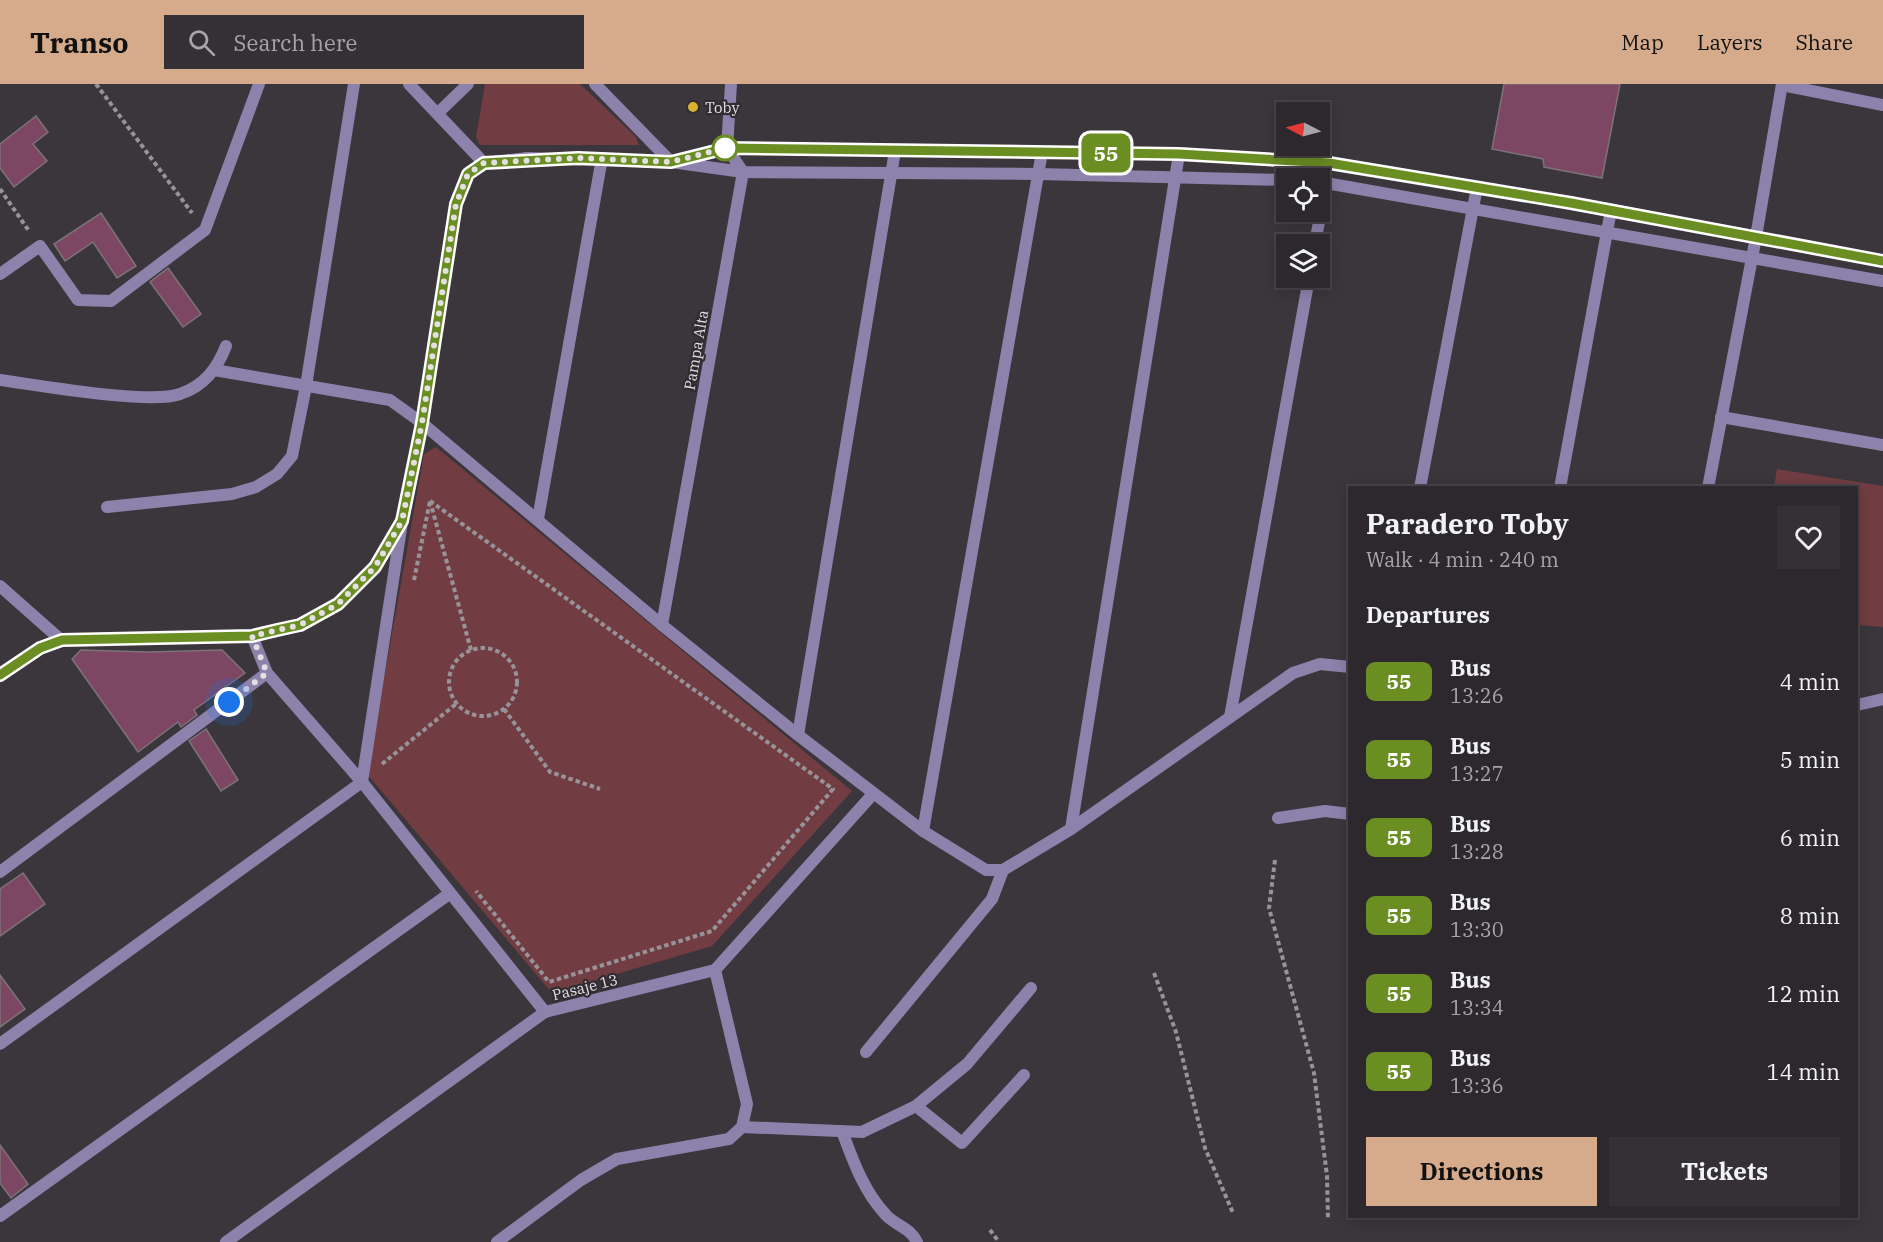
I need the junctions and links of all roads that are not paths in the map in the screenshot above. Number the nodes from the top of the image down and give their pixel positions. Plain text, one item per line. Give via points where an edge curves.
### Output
1 (259, 84) edge
2 (354, 84) edge
3 (409, 84) edge
4 (468, 84) edge
5 (595, 84) edge
6 (731, 84) edge
7 (1782, 85) edge
8 (1883, 105) edge
9 (438, 113) junction
10 (727, 148) junction
11 (895, 152) junction
12 (1042, 153) junction
13 (1179, 154) junction
14 (602, 158) junction
15 (671, 162) junction
16 (484, 163) junction
17 (743, 172) junction
18 (892, 172) junction
19 (1038, 174) junction
20 (1176, 176) junction
21 (1276, 180) edge
22 (1330, 183) edge
23 (1477, 187) junction
24 (1473, 207) junction
25 (1611, 210) junction
26 (1607, 232) junction
27 (1756, 237) junction
28 (1752, 257) junction
29 (1883, 261) edge
30 (0, 274) edge
31 (1883, 281) edge
32 (1307, 288) edge
33 (226, 346) dead end
34 (214, 370) junction
35 (0, 380) edge
36 (306, 386) junction
37 (1721, 417) junction
38 (422, 423) junction
39 (1883, 445) edge
40 (1420, 486) edge
41 (1560, 486) edge
42 (1708, 486) edge
43 (107, 507) dead end
44 (537, 519) junction
45 (402, 521) junction
46 (0, 586) edge
47 (662, 625) junction
48 (252, 636) junction
49 (62, 640) junction
50 (1348, 667) edge
51 (267, 673) junction
52 (0, 675) edge
53 (1883, 699) edge
54 (1858, 705) edge
55 (1230, 717) junction
56 (798, 735) junction
57 (362, 782) junction
58 (873, 794) junction
59 (1348, 814) edge
60 (1278, 818) dead end
61 (1071, 829) junction
62 (923, 831) junction
63 (1003, 870) junction
64 (0, 872) edge
65 (449, 894) junction
66 (715, 970) junction
67 (1031, 988) dead end
68 (545, 1012) junction
69 (0, 1044) edge
70 (866, 1052) dead end
71 (1024, 1075) dead end
72 (916, 1106) junction
73 (742, 1127) junction
74 (842, 1131) junction
75 (0, 1216) edge
76 (226, 1242) edge
77 (497, 1242) edge
78 (917, 1242) edge

1 - 30 street via 205,230 111,301 78,300 40,246
2 - 36 street
3 - 9 street
4 - 9 street
5 - 15 street
6 - 10 street
7 - 8 street
7 - 27 street
9 - 16 street
10 - 11 street
10 - 15 street
10 - 17 street
11 - 12 street
11 - 18 street
12 - 13 street
12 - 19 street
13 - 20 street
13 - 23 street via 1329,163
14 - 15 street
14 - 16 street
14 - 44 street
15 - 17 street
16 - 38 street via 468,174 456,204
17 - 18 street
17 - 47 street, Pampa Alta
18 - 19 street
18 - 56 street
19 - 20 street
19 - 62 street
20 - 21 street
20 - 61 street
22 - 24 street
23 - 24 street
23 - 25 street
24 - 26 street
24 - 40 street
25 - 26 street
25 - 27 street
26 - 28 street
26 - 41 street
27 - 28 street
27 - 29 street
28 - 31 street
28 - 37 street
32 - 55 street
33 - 34 street
34 - 35 street via 202,384 178,395 149,398
34 - 36 street
36 - 38 street via 390,400
36 - 43 street via 291,456 278,474 256,488 210,499
37 - 39 street
37 - 42 street
38 - 44 street
38 - 45 street
44 - 47 street
45 - 48 street via 375,567 338,604 300,625
45 - 57 street
46 - 49 street
47 - 56 street
48 - 49 street
48 - 51 street
49 - 52 street via 40,648
50 - 55 street via 1320,664 1293,674
51 - 57 street
51 - 64 street
53 - 54 street
55 - 61 street
56 - 58 street
57 - 65 street
57 - 69 street
58 - 62 street
58 - 66 street
59 - 60 street via 1325,811
61 - 63 street
62 - 63 street via 971,864 986,870
63 - 70 street via 992,899
65 - 68 street
65 - 75 street
66 - 68 street, Pasaje 13
66 - 73 street via 747,1104
67 - 72 street via 967,1064
68 - 76 street, Pasaje 13
71 - 72 street via 962,1143
72 - 74 street via 862,1132
73 - 74 street
73 - 77 street via 729,1139 617,1159 581,1180
74 - 78 street via 869,1192 887,1217 906,1227

